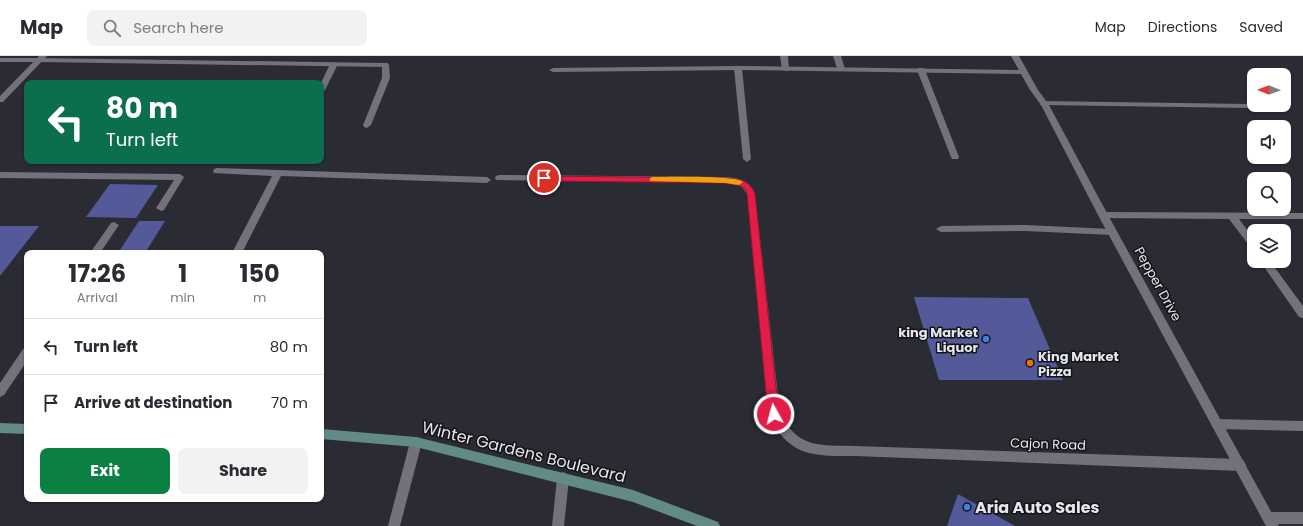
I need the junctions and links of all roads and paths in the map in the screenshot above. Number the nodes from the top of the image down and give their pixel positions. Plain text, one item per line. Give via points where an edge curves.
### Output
1 (784, 56) edge
2 (837, 56) edge
3 (1015, 56) edge
4 (41, 58) edge
5 (0, 60) edge
6 (334, 64) junction
7 (738, 68) junction
8 (786, 69) junction
9 (841, 69) junction
10 (553, 70) dead end
11 (921, 70) junction
12 (1024, 72) junction
13 (324, 84) edge
14 (0, 100) edge
15 (1044, 103) junction
16 (1247, 106) edge
17 (367, 125) dead end
18 (955, 157) dead end
19 (747, 159) dead end
20 (217, 171) dead end
21 (278, 173) junction
22 (0, 175) edge
23 (499, 178) dead end
24 (487, 180) dead end
25 (160, 208) dead end
26 (1102, 215) junction
27 (1232, 216) junction
28 (1303, 216) edge
29 (114, 226) dead end
30 (941, 229) dead end
31 (1112, 232) junction
32 (1247, 236) edge
33 (97, 250) edge
34 (239, 250) edge
35 (1270, 268) edge
36 (1303, 314) edge
37 (24, 356) edge
38 (0, 392) edge
39 (1217, 424) junction
40 (1303, 426) edge
41 (0, 428) edge
42 (24, 428) edge
43 (324, 434) edge
44 (416, 442) junction
45 (1240, 465) junction
46 (562, 478) junction
47 (1303, 518) edge
48 (1271, 522) edge
49 (394, 526) edge
50 (558, 526) edge
51 (714, 526) edge

1 - 8 street
2 - 9 street
3 - 12 street, Pepper Drive
4 - 5 street
4 - 6 street
4 - 14 street
6 - 13 street
6 - 17 street via 385,65 386,78
7 - 8 street
7 - 10 street
7 - 19 street
8 - 9 street
9 - 11 street
11 - 12 street
11 - 18 street
12 - 15 street, Pepper Drive
15 - 16 street
15 - 26 street, Pepper Drive
20 - 21 street
21 - 24 street
21 - 34 street
22 - 25 street via 180,177
23 - 45 street, Cajon Road via 725,180 747,185 751,194 774,414 784,433 807,448 826,451
26 - 27 street
26 - 31 street, Pepper Drive
27 - 28 street
27 - 32 street
29 - 33 street
30 - 31 street via 1026,228
31 - 39 street, Pepper Drive
35 - 36 street
37 - 38 street
39 - 40 street
39 - 45 street, Pepper Drive
41 - 42 main road
43 - 44 main road, Winter Gardens Boulevard
44 - 46 main road, Winter Gardens Boulevard
44 - 49 street
45 - 48 street, Pepper Drive
46 - 50 street
46 - 51 main road, Winter Gardens Boulevard via 633,496
47 - 48 street

